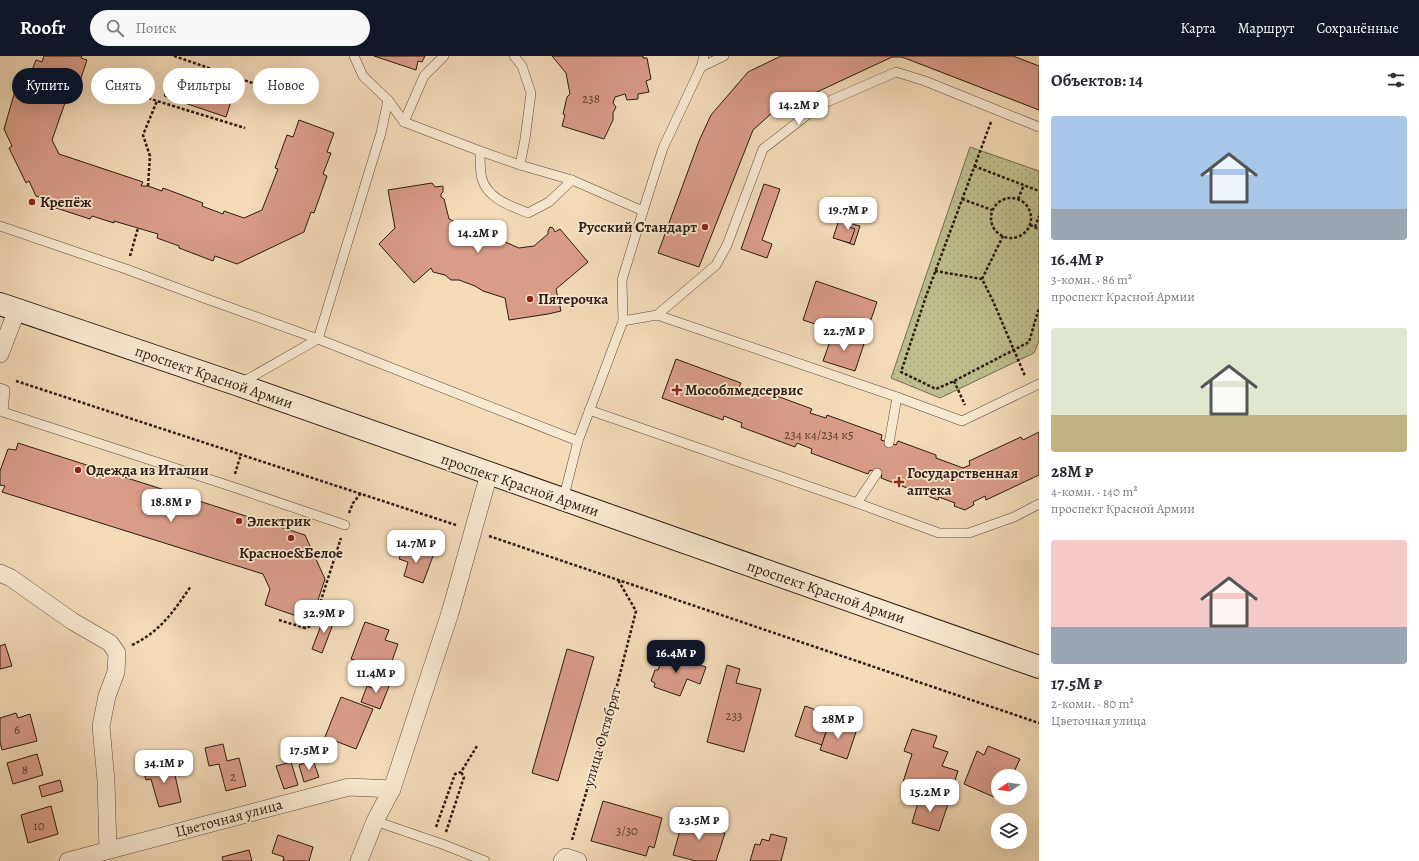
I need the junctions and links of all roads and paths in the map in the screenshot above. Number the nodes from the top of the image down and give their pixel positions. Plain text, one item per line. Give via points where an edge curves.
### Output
1 (174, 56) edge
2 (354, 56) edge
3 (444, 56) edge
4 (514, 56) edge
5 (704, 56) edge
6 (724, 56) edge
7 (701, 67) junction
8 (253, 83) edge
9 (388, 100) junction
10 (157, 101) joint
11 (996, 109) junction
12 (404, 122) junction
13 (1039, 127) edge
14 (245, 128) dead end
15 (480, 152) junction
16 (520, 165) junction
17 (974, 166) junction
18 (572, 180) junction
19 (1024, 185) junction
20 (148, 186) dead end
21 (1039, 191) edge
22 (962, 199) junction
23 (1018, 199) junction
24 (992, 210) junction
25 (643, 211) junction
26 (1039, 216) edge
27 (1030, 225) junction
28 (0, 226) edge
29 (1035, 227) junction
30 (138, 228) dead end
31 (1039, 229) edge
32 (1003, 236) junction
33 (126, 269) junction
34 (935, 271) junction
35 (982, 279) junction
36 (8, 307) edge
37 (1039, 308) edge
38 (657, 314) junction
39 (623, 321) junction
40 (318, 338) junction
41 (1014, 351) junction
42 (0, 354) edge
43 (13, 380) dead end
44 (954, 381) junction
45 (239, 385) junction
46 (1035, 387) edge
47 (0, 388) edge
48 (897, 397) junction
49 (590, 410) junction
50 (971, 417) junction
51 (578, 442) junction
52 (889, 443) dead end
53 (241, 454) junction
54 (877, 473) dead end
55 (489, 474) junction
56 (230, 486) junction
57 (361, 493) junction
58 (563, 500) junction
59 (856, 503) junction
60 (1039, 504) edge
61 (345, 526) junction
62 (472, 530) junction
63 (0, 573) edge
64 (617, 580) junction
65 (191, 586) dead end
66 (279, 620) dead end
67 (117, 653) junction
68 (1039, 667) edge
69 (1039, 723) edge
70 (477, 746) dead end
71 (461, 772) junction
72 (392, 789) junction
73 (375, 821) junction
74 (431, 841) junction
75 (442, 844) junction
76 (108, 850) junction
77 (569, 860) edge
78 (68, 861) edge
79 (359, 861) edge
80 (485, 861) edge

1 - 8 path
2 - 9 lane via 363,76
3 - 12 lane via 424,76
4 - 16 lane via 522,66 531,93 526,139
5 - 7 lane
6 - 7 lane
7 - 25 lane via 663,148
9 - 12 lane
9 - 40 lane via 382,133
10 - 14 path
10 - 20 path via 143,135 150,156
11 - 13 lane
11 - 17 path
11 - 38 lane via 896,72 820,105 763,149 727,245 716,265
12 - 15 lane
15 - 16 lane
15 - 18 lane via 482,180 490,194 528,213 549,202
16 - 18 lane
17 - 19 path
17 - 22 path
18 - 25 lane
19 - 21 path
19 - 23 path
22 - 24 path
22 - 34 path
23 - 24 path via 1008,198 998,202
23 - 27 path via 1026,205 1031,214
24 - 32 path via 990,219 993,228
25 - 39 lane via 622,280
26 - 29 path
27 - 29 path
27 - 32 path via 1025,233 1017,237
28 - 33 lane
29 - 31 path
30 - 33 path
32 - 35 path
33 - 40 lane
34 - 35 path
34 - 44 path via 901,372 936,388
35 - 41 path
36 - 42 street
36 - 45 main road, проспект Красной Армии
37 - 41 path via 1029,342
38 - 39 lane
38 - 48 lane
39 - 49 lane
40 - 45 lane
40 - 51 lane
41 - 44 path
41 - 46 path
43 - 53 path
44 - 50 path
45 - 55 main road, проспект Красной Армии
46 - 50 lane
47 - 56 lane via 5,390 3,412
48 - 50 lane via 962,421
48 - 52 lane
49 - 51 lane
49 - 59 lane
51 - 58 lane
53 - 56 path
53 - 57 path
54 - 59 lane
55 - 58 main road, проспект Красной Армии
55 - 62 street
56 - 61 lane
57 - 61 path via 353,503
57 - 62 path
58 - 68 main road, проспект Красной Армии
59 - 60 lane via 939,533 969,532 1014,517
61 - 66 path via 313,625 304,628
62 - 64 path
62 - 72 street via 450,613
63 - 67 street via 110,643
64 - 69 path
64 - 77 path, улица Октябрят via 636,611 611,709 571,843
65 - 67 path via 172,615 162,625 140,642
67 - 76 street via 116,672 107,696 101,726
70 - 71 path
71 - 74 path via 454,774
71 - 75 path via 464,777
72 - 73 street
72 - 76 street, Цветочная улица via 349,787
73 - 74 lane
73 - 79 street
74 - 75 lane
75 - 80 lane
76 - 78 street, Цветочная улица

